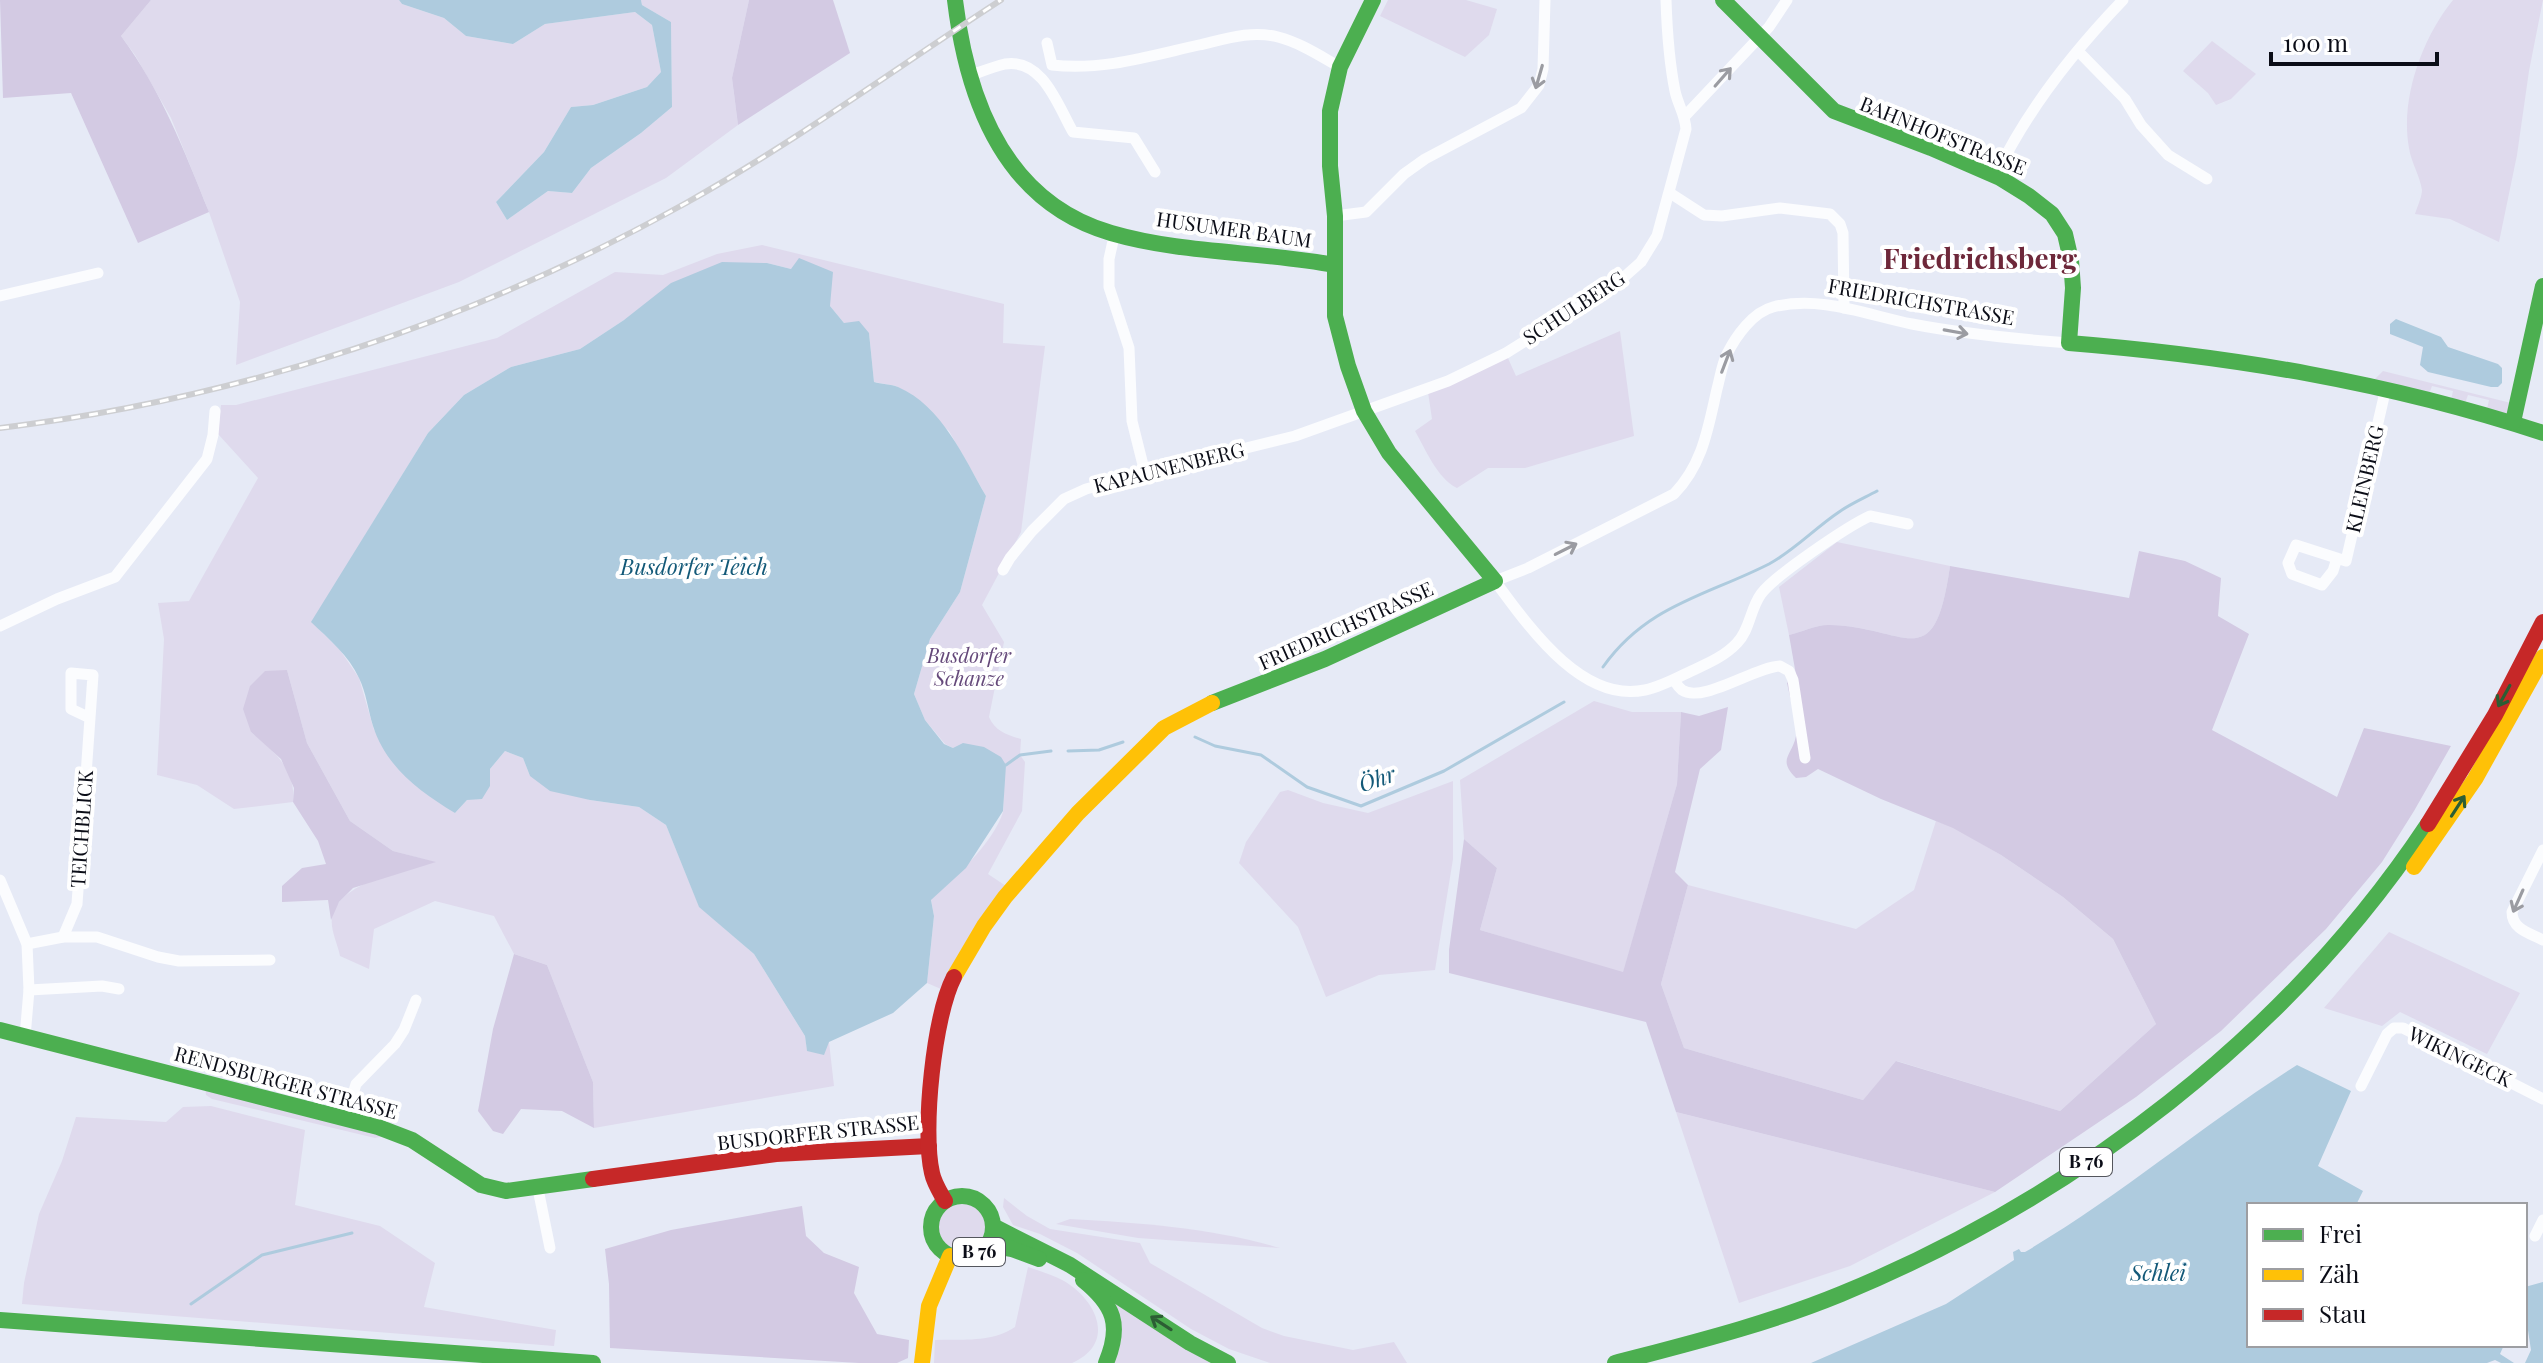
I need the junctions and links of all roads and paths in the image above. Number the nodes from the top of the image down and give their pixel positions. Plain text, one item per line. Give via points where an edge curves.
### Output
1 (955, 0) edge
2 (1373, 0) edge
3 (1545, 0) edge
4 (1666, 0) edge
5 (1723, 0) edge
6 (1787, 0) edge
7 (2123, 0) edge
8 (1758, 36) junction
9 (1047, 43) dead end
10 (2078, 51) junction
11 (1340, 67) junction
12 (968, 76) junction
13 (1685, 116) junction
14 (1155, 172) dead end
15 (1996, 175) junction
16 (2207, 179) dead end
17 (1670, 193) junction
18 (1335, 216) junction
19 (1115, 232) junction
20 (1334, 265) junction
21 (98, 273) dead end
22 (2543, 286) edge
23 (0, 296) edge
24 (1844, 308) junction
25 (2069, 343) junction
26 (2386, 388) junction
27 (215, 411) dead end
28 (1364, 411) junction
29 (2513, 422) junction
30 (2543, 433) edge
31 (1145, 473) junction
32 (1908, 524) dead end
33 (2337, 558) dead end
34 (1003, 570) dead end
35 (1495, 581) junction
36 (2542, 625) edge
37 (0, 626) edge
38 (2543, 657) edge
39 (1674, 680) junction
40 (90, 718) dead end
41 (1167, 726) joint
42 (1805, 758) dead end
43 (2543, 850) edge
44 (0, 880) edge
45 (63, 937) junction
46 (2543, 940) edge
47 (27, 944) junction
48 (270, 960) dead end
49 (119, 989) dead end
50 (29, 990) junction
51 (416, 1000) dead end
52 (0, 1030) edge
53 (25, 1037) junction
54 (2361, 1086) dead end
55 (2543, 1099) edge
56 (346, 1118) junction
57 (929, 1146) junction
58 (544, 1188) junction
59 (945, 1201) junction
60 (2543, 1220) edge
61 (993, 1226) junction
62 (2535, 1236) dead end
63 (550, 1248) dead end
64 (985, 1248) junction
65 (950, 1256) junction
66 (0, 1320) edge
67 (593, 1363) edge
68 (922, 1363) edge
69 (1106, 1363) edge
70 (1228, 1363) edge
71 (1615, 1363) edge
72 (1669, 1363) edge

1 - 12 main road, HUSUMER BAUM
2 - 11 main road
3 -> 18 street via 1543,69 1539,85 1521,108 1414,166 1366,212
4 - 13 street via 1667,45
5 - 8 main road, BAHNHOFSTRASSE
6 - 8 street
7 - 10 street
13 -> 8 street
8 - 15 main road, BAHNHOFSTRASSE via 1843,116
9 - 11 street via 1052,65 1081,68 1249,34 1303,46
10 - 15 street via 2029,114
10 - 16 street via 2125,99 2168,155
11 - 18 main road via 1330,111
12 - 14 street via 1008,63 1029,67 1046,81 1073,132 1134,138
12 - 19 main road, HUSUMER BAUM via 986,125 1009,165 1048,202
13 - 17 street, SCHULBERG
15 - 25 main road, BAHNHOFSTRASSE via 2032,194 2064,232 2071,266
17 - 24 street via 1704,215 1780,208 1830,214 1843,233
17 - 28 street, SCHULBERG via 1657,236 1641,262 1614,286 1500,356
18 - 20 main road
19 - 20 main road, HUSUMER BAUM
19 - 31 street via 1109,287 1129,348 1132,421
20 - 28 main road, HUSUMER BAUM via 1335,316
21 - 23 street
22 - 29 main road
24 -> 25 street, FRIEDRICHSTRASSE via 1988,338
35 -> 24 street, FRIEDRICHSTRASSE via 1674,494 1690,478 1708,437 1726,355 1755,318 1793,304
25 - 26 main road, FRIEDRICHSTRASSE via 2241,360
26 - 29 main road, FRIEDRICHSTRASSE
26 - 33 street, KLEINBERG via 2346,561
27 - 37 street via 207,459 115,577
28 - 31 street, KAPAUNENBERG via 1295,436
28 - 35 main road, HUSUMER BAUM via 1389,453
29 - 30 main road, FRIEDRICHSTRASSE
31 - 34 street, KAPAUNENBERG via 1064,499
32 - 39 street via 1870,516 1849,527 1762,592 1734,646
35 - 39 street via 1537,638 1590,679 1644,691
35 - 41 main road, FRIEDRICHSTRASSE
36 -> 71 main road, B 76 via 2462,771 2402,862 2286,998 2178,1095 2077,1169 1936,1251 1846,1292 1733,1333
72 -> 38 main road, B 76 via 1806,1320 1939,1262 2081,1179 2186,1103 2311,989 2394,892 2475,779
39 - 42 street via 1683,691 1696,694 1761,670 1780,666 1789,671
40 - 45 street, TEICHBLICK via 77,904
41 - 57 main road, BUSDORFER STRASSE via 1083,806 1006,897 957,972 940,1020
43 -> 46 street via 2512,912 2517,927
44 - 47 street
45 - 47 street
45 - 48 street via 97,937 179,961
47 - 50 street
49 - 50 street
50 - 53 street
51 - 56 street via 395,1044 356,1084
52 - 53 main road, RENDSBURGER STRASSE
53 - 56 main road, RENDSBURGER STRASSE
54 - 55 street, WIKINGECK via 2387,1034 2403,1028
56 - 58 main road, RENDSBURGER STRASSE via 412,1140 481,1185 506,1191
57 - 58 main road, BUSDORFER STRASSE via 776,1154
57 - 59 main road via 937,1188
58 - 63 street
59 - 61 main road, B 76 via 974,1198 988,1210
59 - 65 main road, B 76 via 931,1228 937,1245
60 - 62 street
61 - 64 main road, B 76
70 -> 61 main road via 1083,1272
64 - 65 main road, B 76 via 969,1257
64 - 69 main road via 1002,1247 1034,1257 1096,1289 1116,1325
65 - 68 main road, B 76 via 929,1306
66 - 67 main road

